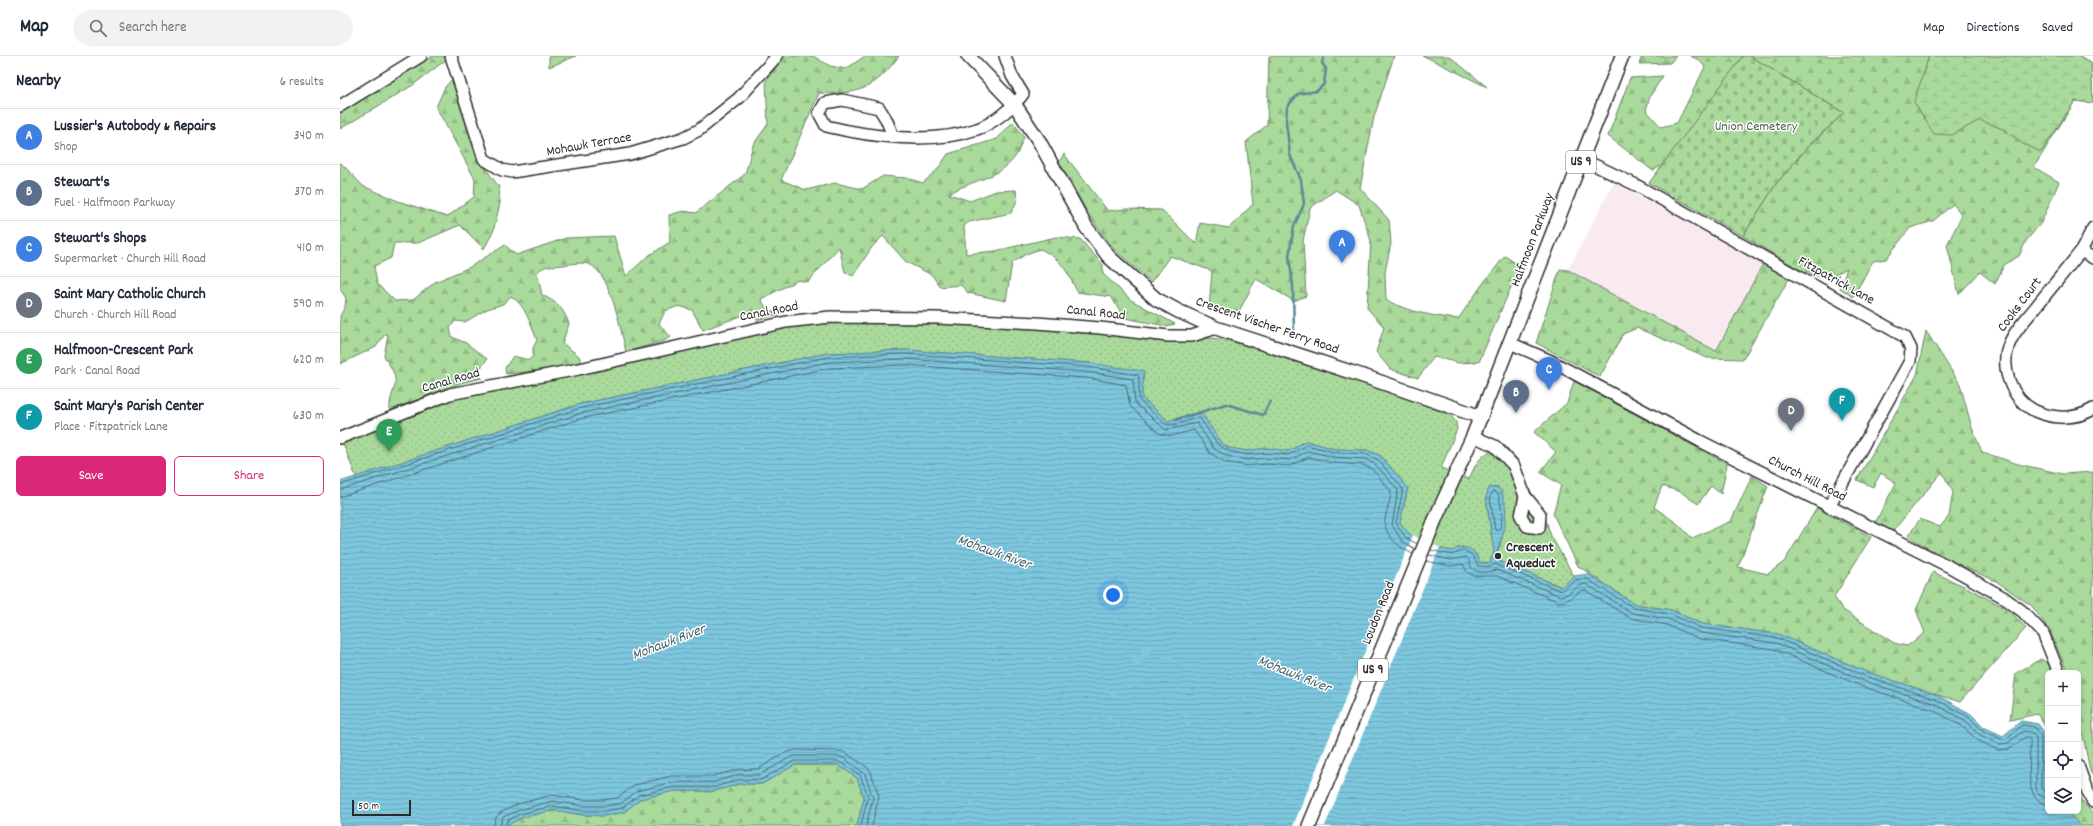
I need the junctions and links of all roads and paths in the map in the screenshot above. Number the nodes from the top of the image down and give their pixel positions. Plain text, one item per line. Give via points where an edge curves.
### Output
1 (421, 56) edge
2 (451, 56) edge
3 (777, 56) edge
4 (968, 56) edge
5 (1005, 56) edge
6 (1622, 56) edge
7 (1015, 105) junction
8 (340, 106) edge
9 (893, 136) junction
10 (1582, 159) junction
11 (2093, 228) edge
12 (2081, 251) junction
13 (2093, 258) edge
14 (1216, 328) junction
15 (1510, 343) junction
16 (2093, 409) edge
17 (1481, 417) junction
18 (1473, 436) junction
19 (340, 438) edge
20 (1525, 496) dead end
21 (1829, 507) junction
22 (2058, 670) edge
23 (2081, 774) edge
24 (2093, 802) edge
25 (1309, 826) edge

1 - 8 street
2 - 3 street, Mohawk Terrace via 484,159 502,170 512,172 630,154 683,138 699,130 739,98
4 - 7 main road, Crescent Vischer Ferry Road
5 - 7 street via 1012,76 1023,94
6 - 10 main road, Halfmoon Parkway / US 9
7 - 9 street via 978,129 943,136
7 - 14 main road, Crescent Vischer Ferry Road via 1039,141 1086,227 1110,257 1156,299
9 - 9 street via 879,108 842,100 824,103 819,113 826,126 855,133
10 - 15 main road, Halfmoon Parkway / US 9
10 - 21 street, Fitzpatrick Lane via 1636,185 1905,337 1912,349 1910,362
11 - 12 street, Cooks Court
12 - 13 street
12 - 16 street, Cooks Court via 2017,331 2008,348 2006,364 2011,386 2023,403 2032,409 2043,414 2064,417 2086,414
14 - 17 main road, Crescent Vischer Ferry Road
14 - 19 street, Canal Road via 1192,336 1168,336 1037,323 899,317 846,316 786,322 585,368 450,394
15 - 17 main road, Halfmoon Parkway / US 9
15 - 21 street, Church Hill Road via 1551,361
17 - 18 main road, Halfmoon Parkway / US 9
18 - 20 street via 1495,446 1514,466
18 - 25 main road, Loudon Road / US 9 via 1437,515
21 - 22 street, Church Hill Road via 1948,566 2003,597 2022,611 2043,633
23 - 24 street

